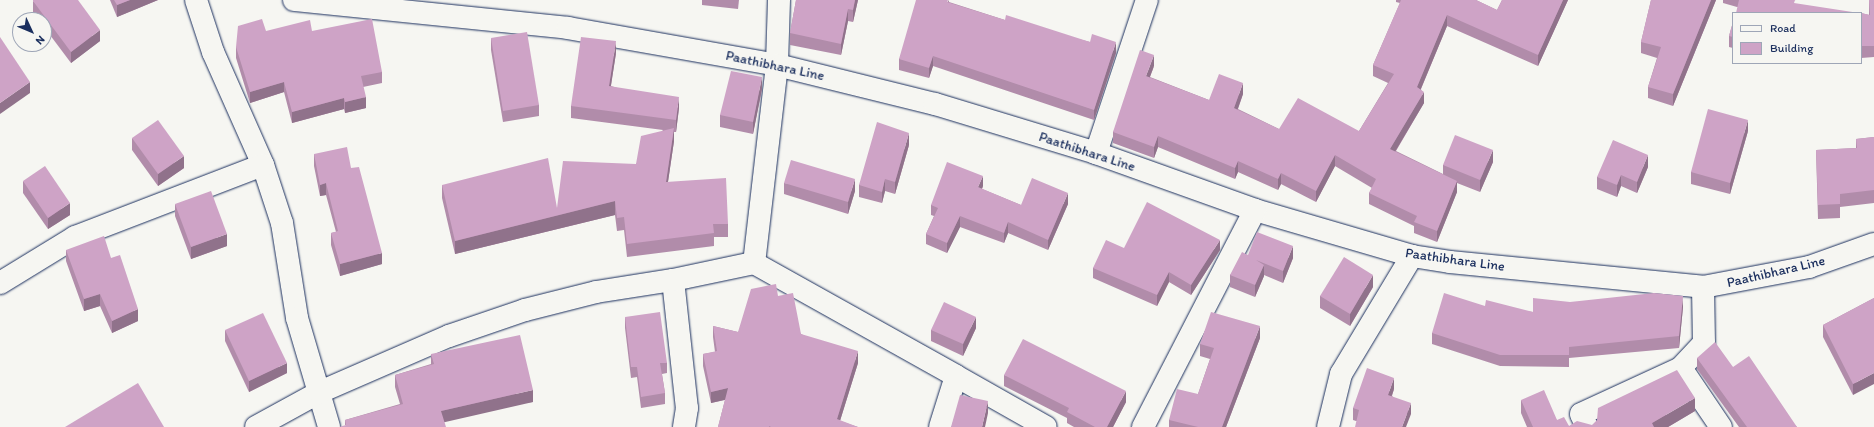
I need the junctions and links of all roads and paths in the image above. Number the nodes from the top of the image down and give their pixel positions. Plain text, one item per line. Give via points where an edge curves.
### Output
1 (196, 0) edge
2 (294, 0) edge
3 (779, 0) edge
4 (1147, 0) edge
5 (777, 64) junction
6 (1096, 153) junction
7 (263, 165) junction
8 (1255, 210) junction
9 (1874, 244) edge
10 (1412, 256) junction
11 (754, 263) junction
12 (673, 280) junction
13 (0, 283) edge
14 (1703, 287) junction
15 (1681, 368) junction
16 (956, 376) junction
17 (320, 392) junction
18 (256, 427) edge
19 (329, 427) edge
20 (684, 427) edge
21 (940, 427) edge
22 (1046, 427) edge
23 (1143, 427) edge
24 (1328, 427) edge
25 (1587, 427) edge
26 (1721, 427) edge

1 - 7 street via 213,52
2 - 5 street, Paathibhara Line via 568,28
3 - 5 street
4 - 6 street
5 - 6 street, Paathibhara Line via 935,104
5 - 11 street
6 - 8 street, Paathibhara Line
7 - 13 street via 75,237
7 - 17 street via 282,223 297,318
8 - 10 street, Paathibhara Line
8 - 23 street via 1166,376
9 - 14 street, Paathibhara Line via 1809,267
10 - 14 street, Paathibhara Line
10 - 24 street via 1340,374
11 - 12 street
11 - 16 street
12 - 17 street via 596,292 525,310 449,336
12 - 20 street via 687,408
14 - 15 street via 1704,343
15 - 25 street via 1581,414
15 - 26 street
16 - 21 street
16 - 22 street
17 - 18 street
17 - 19 street

